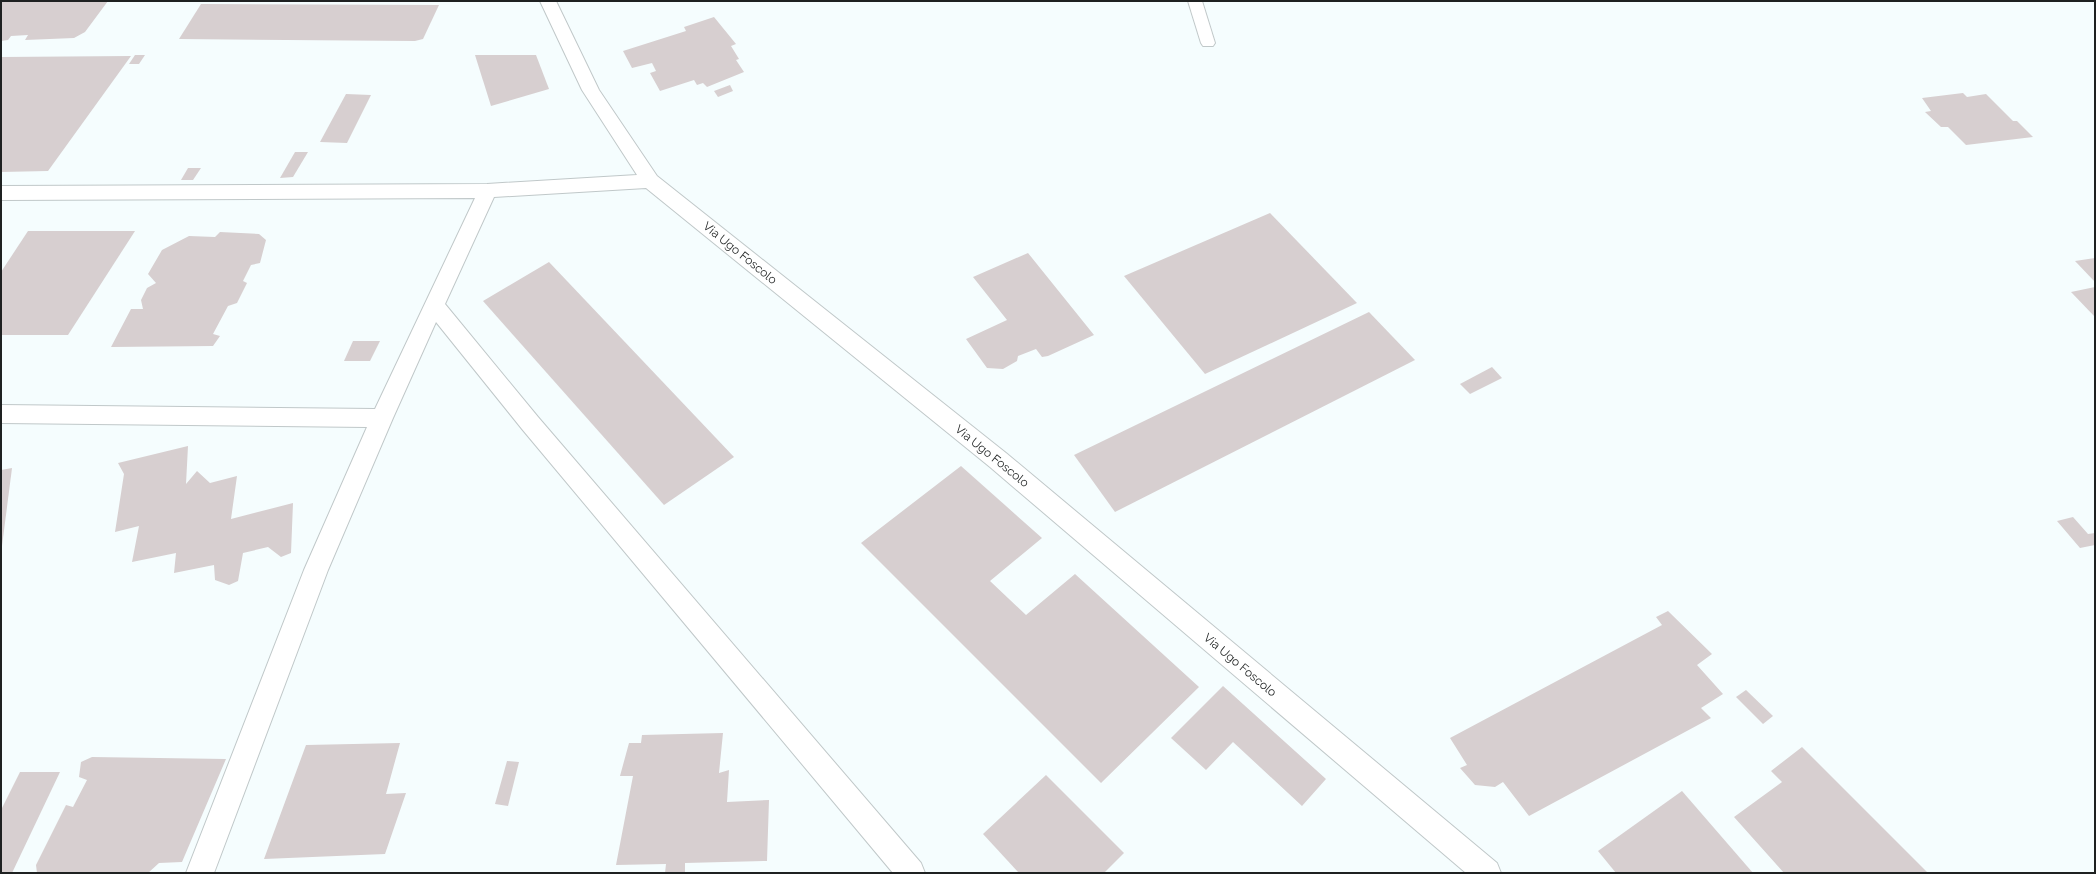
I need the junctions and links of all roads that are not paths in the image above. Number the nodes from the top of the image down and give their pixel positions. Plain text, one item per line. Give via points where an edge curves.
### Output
1 (548, 1) edge
2 (1195, 1) edge
3 (1208, 43) dead end
4 (650, 181) junction
5 (487, 191) junction
6 (1, 193) edge
7 (434, 305) junction
8 (1, 414) edge
9 (382, 418) junction
10 (200, 873) edge
11 (911, 873) edge
12 (1487, 873) edge

1 - 4 street, Via Ugo Foscolo via 592,90
2 - 3 lane
4 - 5 street
4 - 12 street, Via Ugo Foscolo via 998,460
5 - 6 street
5 - 7 street
7 - 9 street
7 - 11 street via 535,429
8 - 9 street
9 - 10 street via 316,570

